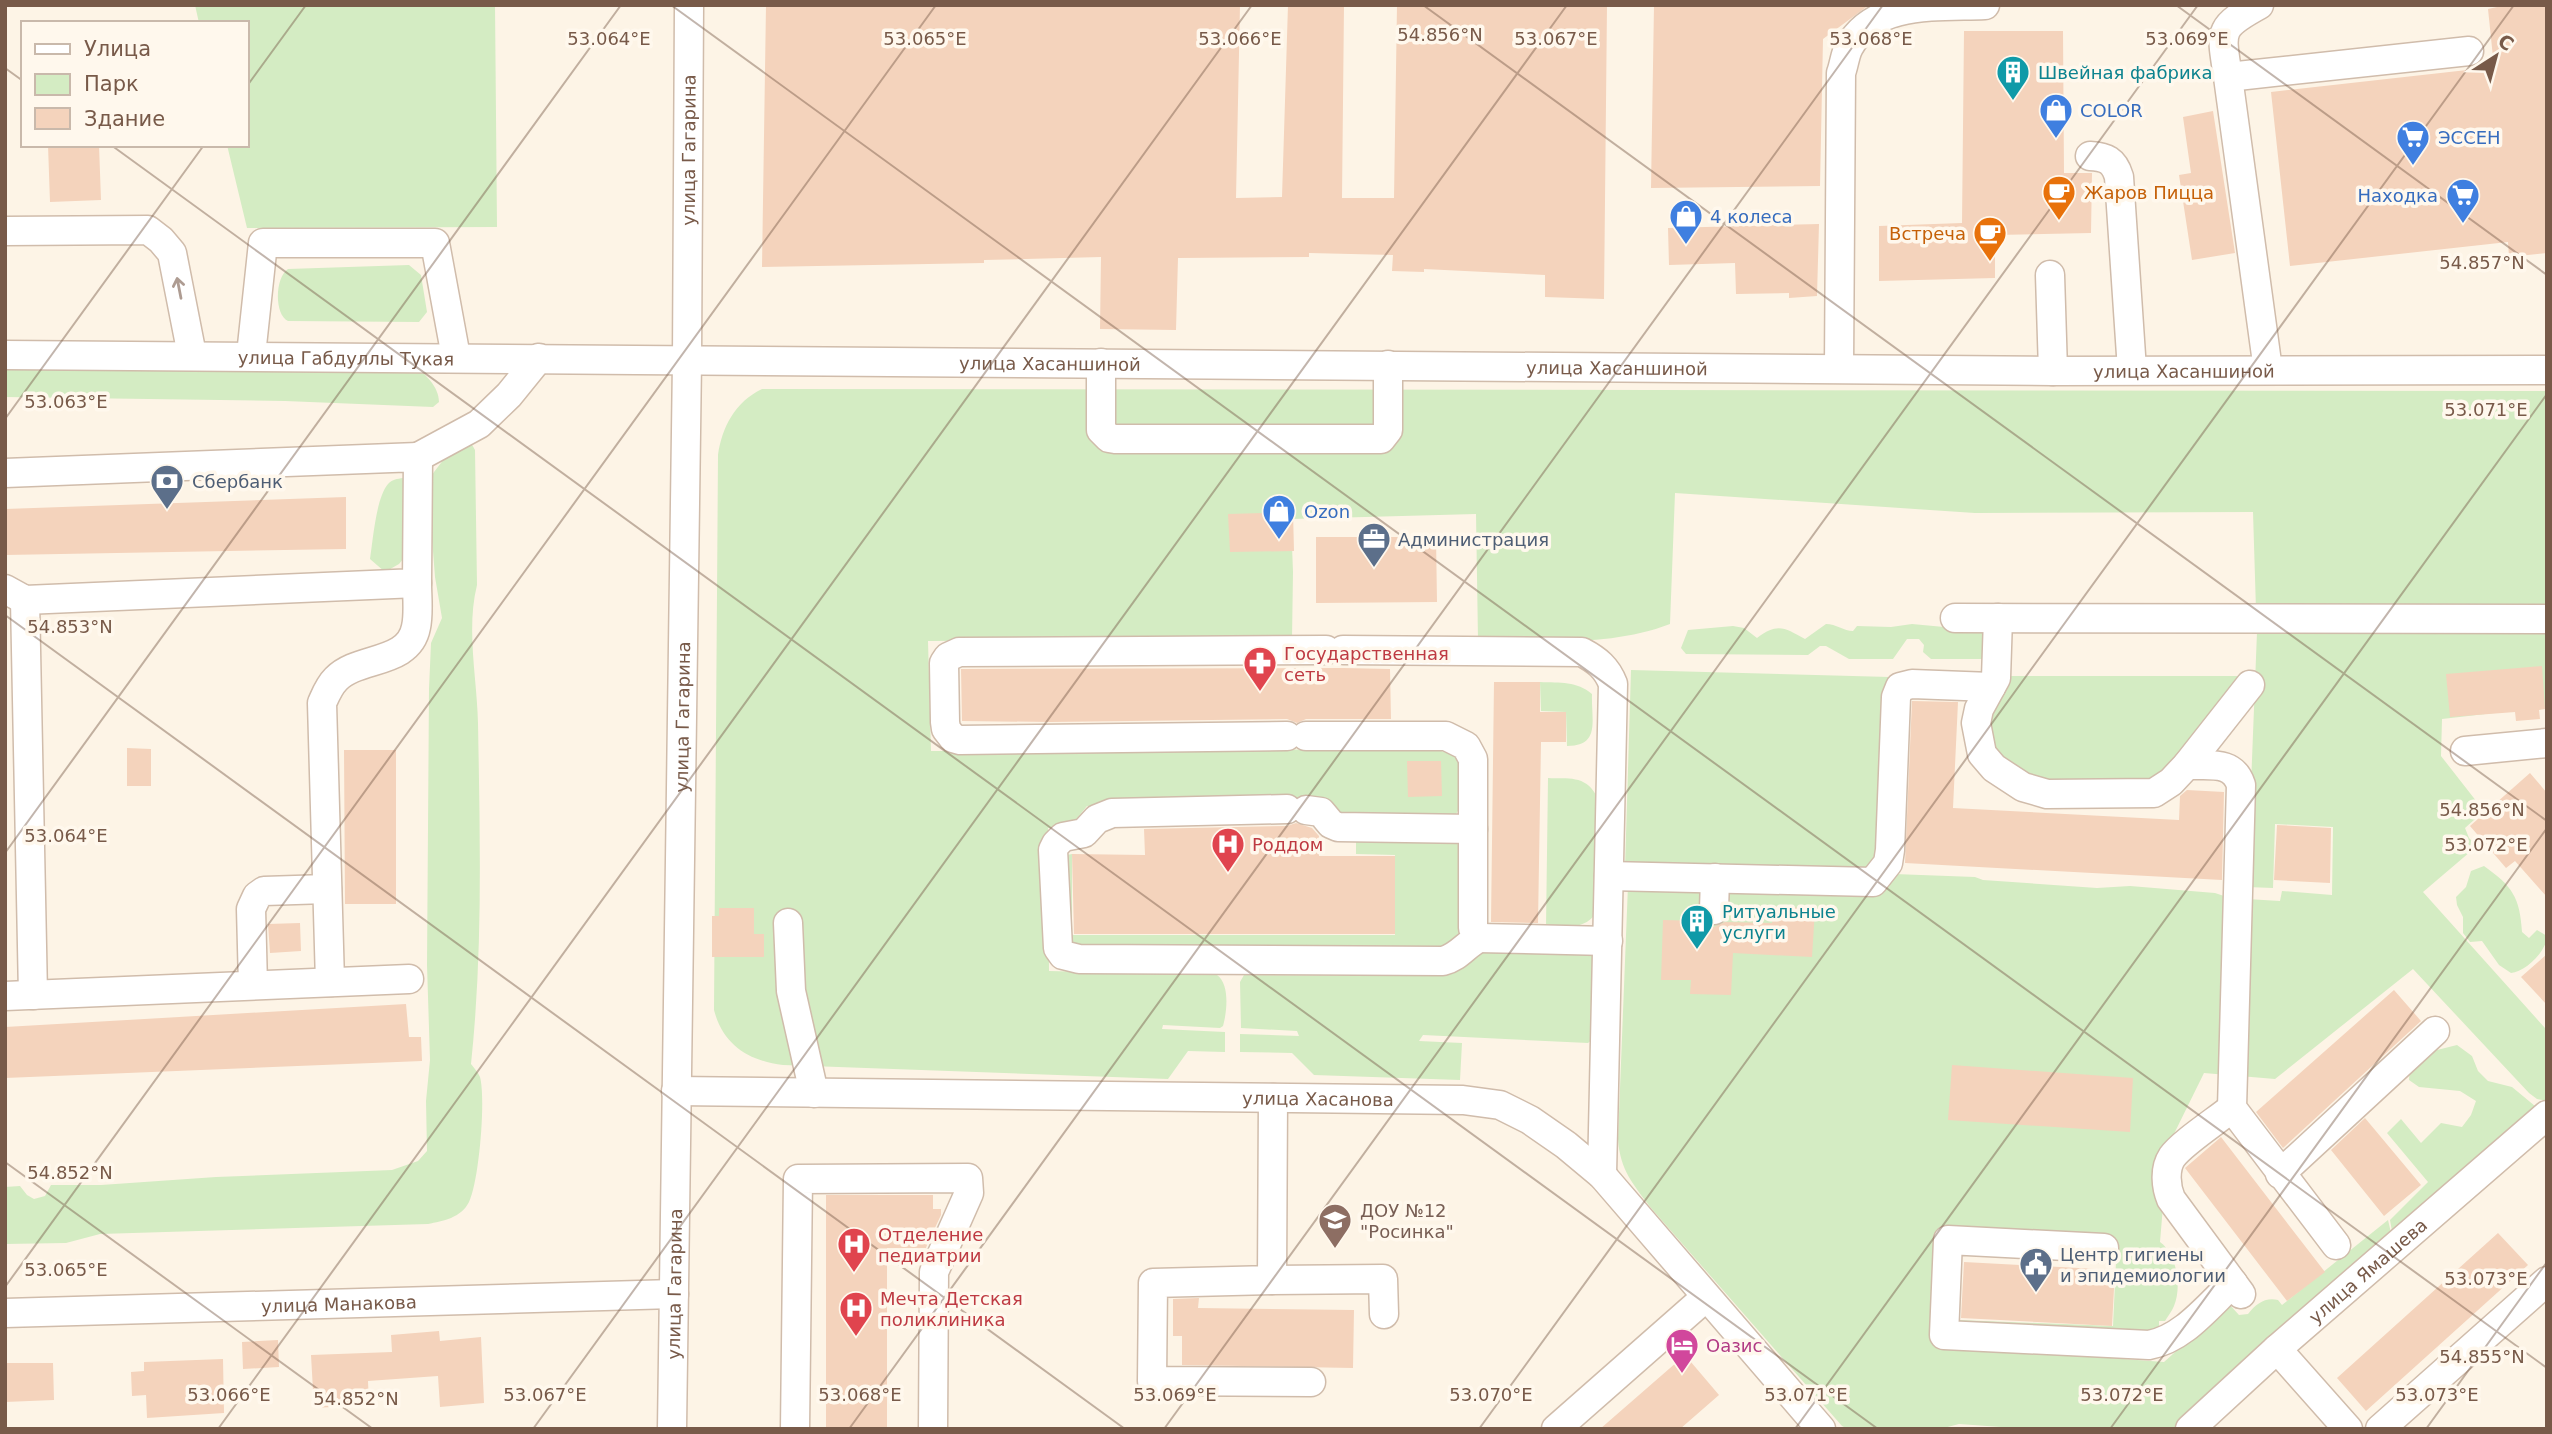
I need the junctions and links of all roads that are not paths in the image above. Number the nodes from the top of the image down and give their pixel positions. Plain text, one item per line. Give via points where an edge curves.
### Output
1 (689, 5) edge
2 (1985, 5) edge
3 (2259, 5) edge
4 (2469, 51) dead end
5 (2228, 77) junction
6 (2090, 156) dead end
7 (5, 231) edge
8 (2050, 275) dead end
9 (5, 355) edge
10 (192, 355) junction
11 (251, 355) junction
12 (456, 357) junction
13 (539, 358) junction
14 (687, 361) junction
15 (1101, 363) junction
16 (1388, 365) junction
17 (1839, 368) junction
18 (2132, 370) junction
19 (2268, 370) junction
20 (2547, 370) edge
21 (2053, 371) junction
22 (418, 457) junction
23 (5, 473) edge
24 (417, 583) junction
25 (15, 595) edge
26 (1955, 618) dead end
27 (1998, 618) junction
28 (2547, 619) edge
29 (2250, 685) dead end
30 (1991, 687) junction
31 (2547, 743) edge
32 (2465, 751) dead end
33 (2187, 765) junction
34 (1473, 829) junction
35 (1609, 876) junction
36 (1715, 878) junction
37 (327, 888) junction
38 (1714, 910) dead end
39 (788, 923) dead end
40 (1479, 938) junction
41 (1608, 941) junction
42 (409, 979) dead end
43 (330, 982) junction
44 (253, 985) junction
45 (33, 995) junction
46 (5, 996) edge
47 (2435, 1031) dead end
48 (676, 1091) junction
49 (814, 1093) junction
50 (1273, 1098) junction
51 (2232, 1108) junction
52 (2547, 1115) edge
53 (2280, 1174) junction
54 (1602, 1175) junction
55 (2336, 1245) dead end
56 (2104, 1248) dead end
57 (1272, 1280) junction
58 (2547, 1281) edge
59 (674, 1294) junction
60 (1706, 1297) junction
61 (5, 1313) edge
62 (1384, 1314) dead end
63 (2277, 1349) junction
64 (1311, 1382) dead end
65 (671, 1429) edge
66 (795, 1429) edge
67 (933, 1429) edge
68 (1556, 1429) edge
69 (1821, 1429) edge
70 (2190, 1429) edge
71 (2348, 1429) edge
72 (2380, 1429) edge

1 - 14 street, улица Гагарина
2 - 17 street via 1891,10 1868,23 1849,46 1841,73
3 - 5 street via 2227,26 2223,43
4 - 5 street
5 - 19 street
6 - 18 street via 2110,160 2119,177
10 -> 7 street via 172,253 148,230
8 - 21 street
9 - 10 street, улица Габдуллы Тукая
10 - 11 street, улица Габдуллы Тукая
11 - 12 street, улица Габдуллы Тукая
11 - 12 street via 263,243 435,243
12 - 13 street, улица Габдуллы Тукая
13 - 14 street, улица Габдуллы Тукая
13 - 22 street via 479,424
14 - 15 street, улица Хасаншиной
14 - 48 street, улица Гагарина
15 - 16 street, улица Хасаншиной
15 - 16 street via 1101,429 1115,439 1381,439 1388,430
16 - 17 street, улица Хасаншиной
17 - 21 street, улица Хасаншиной
18 - 19 street, улица Хасаншиной
18 - 21 street, улица Хасаншиной
19 - 20 street, улица Хасаншиной
22 - 23 street
22 - 24 street
24 - 25 street
24 - 37 street via 416,627 411,640 402,650 337,677 322,703
25 - 45 street
26 - 27 street
27 - 28 street
27 - 30 street via 1996,678
29 - 33 street
30 - 33 street via 1976,723 1982,754 2023,787 2047,794 2154,793
30 - 36 street via 1900,687 1890,850 1888,863 1873,882
31 - 32 street
33 - 51 street via 2230,768 2241,785
34 - 35 street via 1473,759 1466,746 1446,736 960,740 946,729 944,663 959,652 1582,652 1603,665 1613,684
34 - 40 street via 1473,928
34 - 40 street via 1338,827 1321,812 1297,809 1112,813 1097,819 1084,833 1063,837 1053,850 1056,939 1063,955 1079,960 1443,961
35 - 36 street
35 - 41 street
36 - 38 street
37 - 43 street
37 - 44 street via 264,891 257,896 251,909
39 - 49 street via 790,991
40 - 41 street
41 - 54 street
42 - 43 street
43 - 44 street
44 - 45 street
45 - 46 street
47 - 53 street
48 - 49 street, улица Хасанова
48 - 59 street, улица Гагарина
49 - 50 street, улица Хасанова
50 - 54 street, улица Хасанова via 1462,1100 1500,1105 1542,1128
50 - 57 street
51 - 53 street
51 - 56 street via 2173,1156 2166,1182 2171,1199 2237,1288 2162,1343 1944,1335 1948,1240
52 - 63 street, улица Ямашева
53 - 55 street
54 - 60 street, улица Хасанова
57 - 62 street via 1383,1279
57 - 64 street via 1153,1283 1152,1381
58 - 72 street
59 - 61 street, улица Манакова
59 - 65 street, улица Гагарина
60 - 68 street
60 - 69 street, улица Хасанова
63 - 70 street, улица Ямашева
63 - 71 street
66 - 67 street via 798,1179 968,1178 969,1193 934,1272

